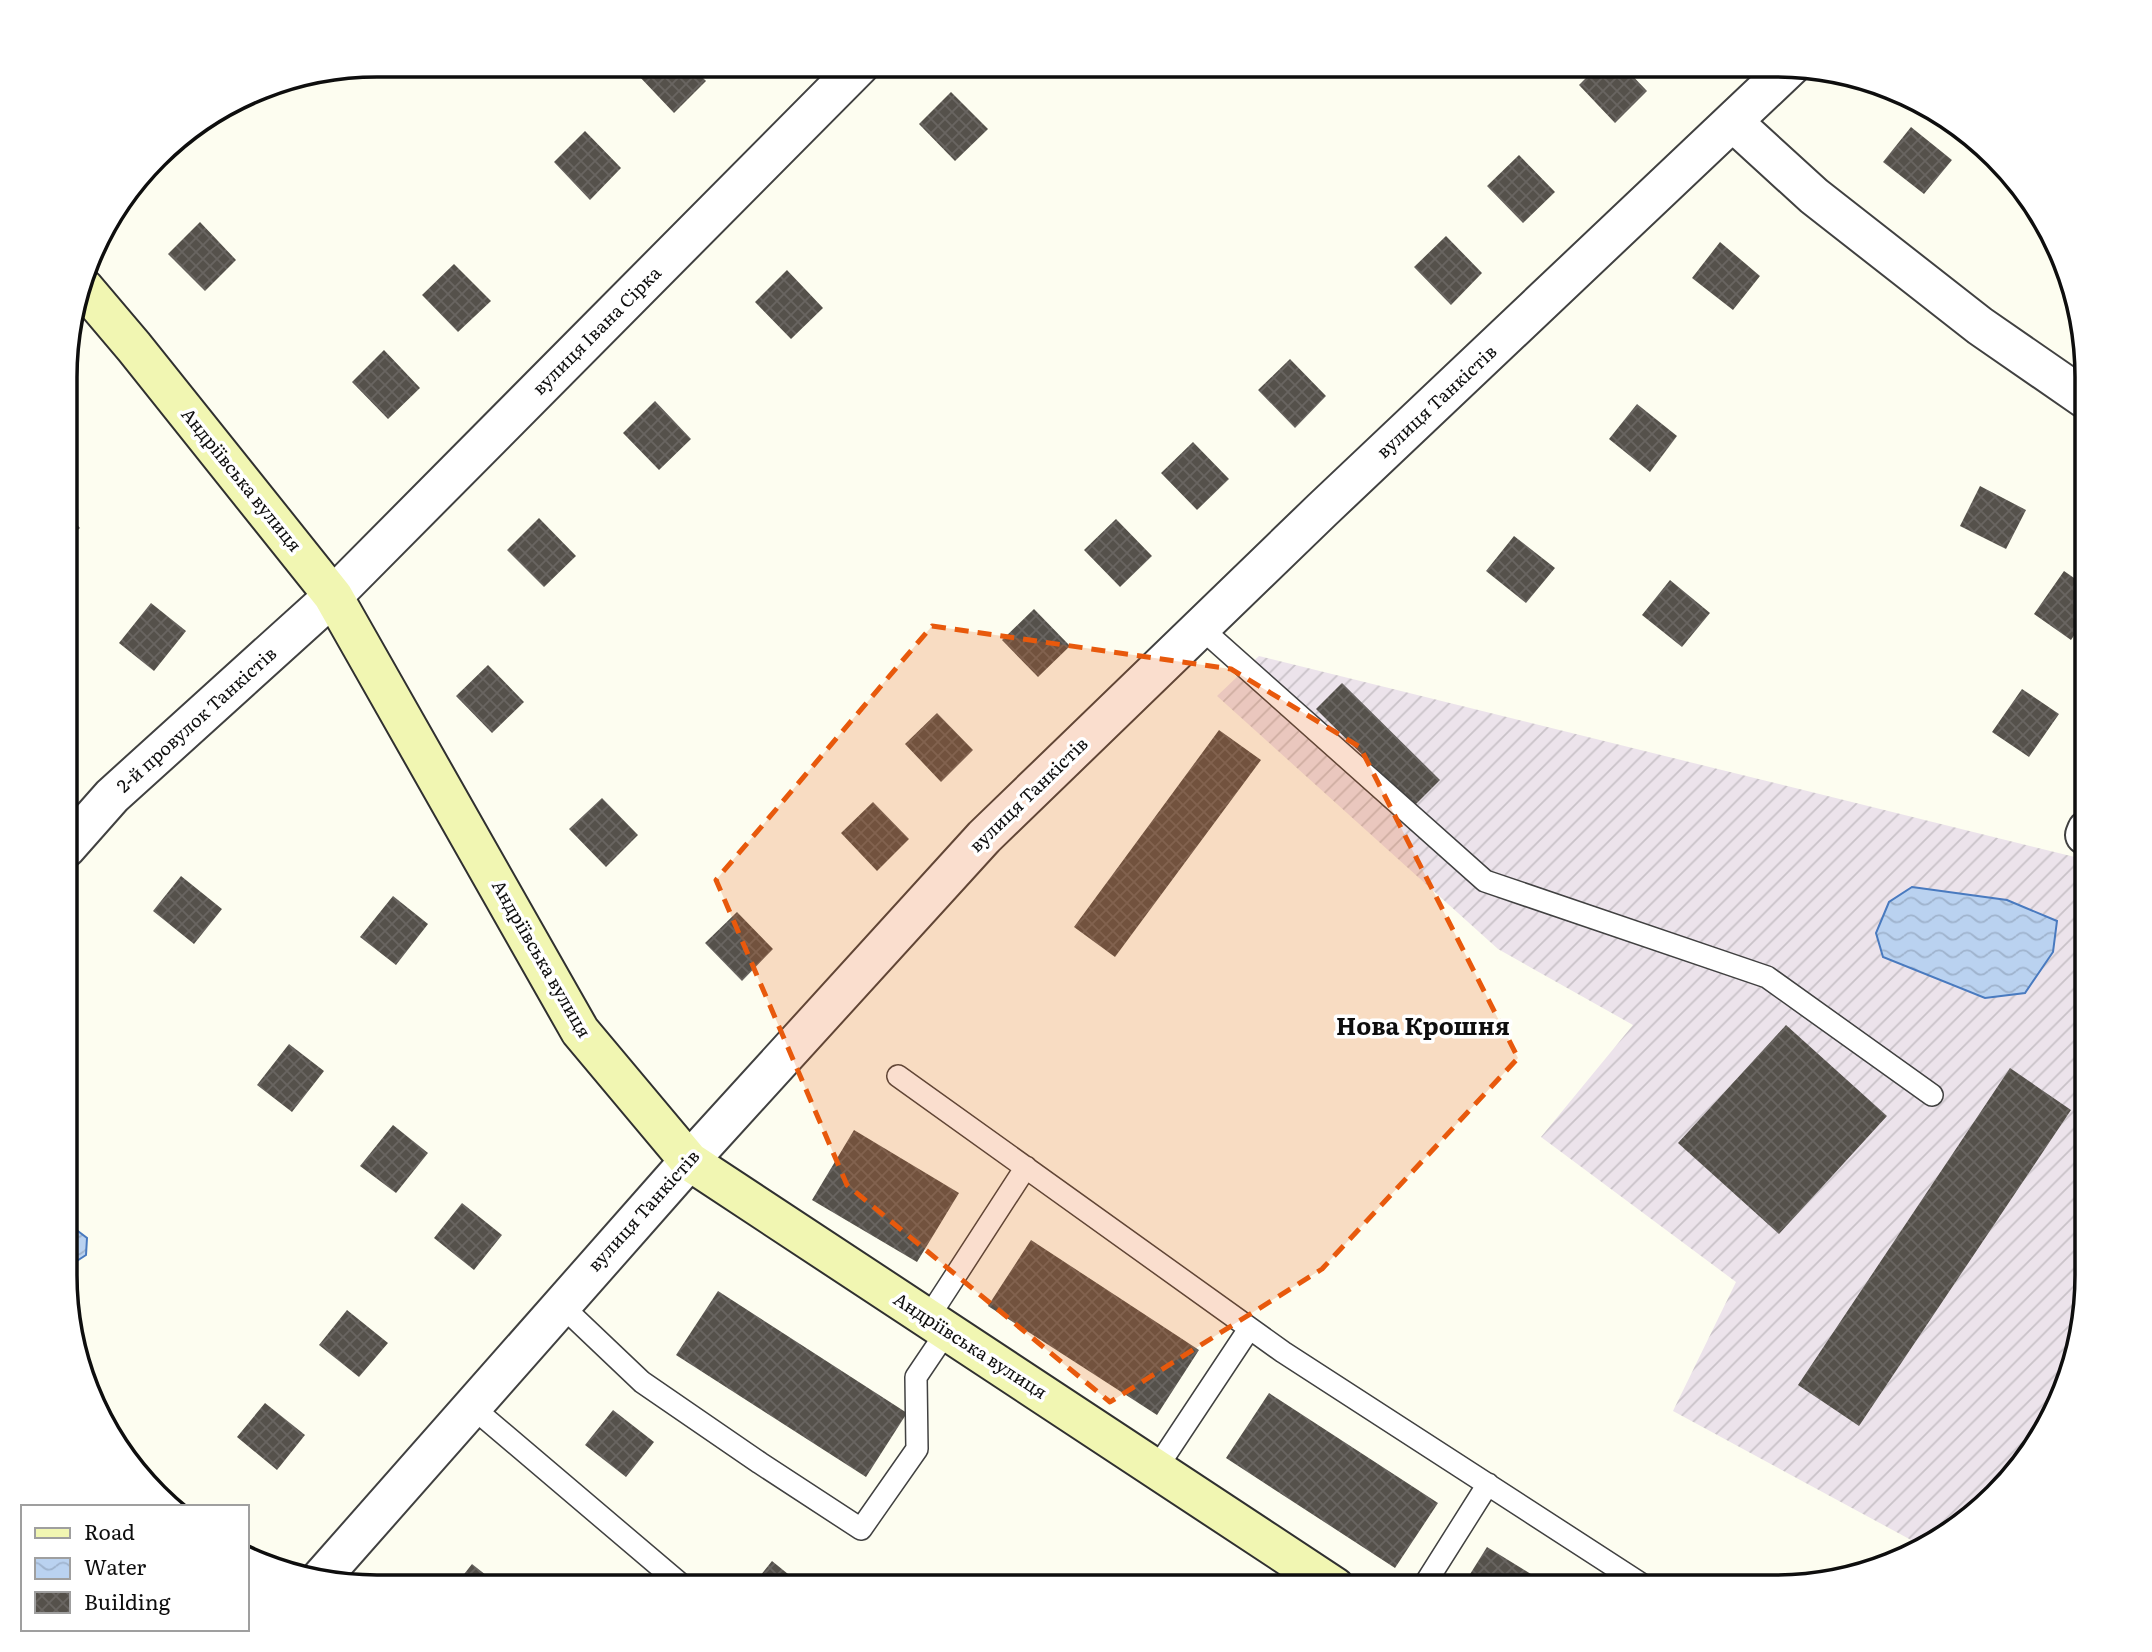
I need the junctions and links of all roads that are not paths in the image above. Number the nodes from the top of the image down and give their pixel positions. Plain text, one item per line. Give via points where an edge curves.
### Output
1 (848, 77) edge
2 (1779, 77) edge
3 (1733, 122) junction
4 (89, 294) edge
5 (2075, 392) edge
6 (333, 596) junction
7 (1201, 628) junction
8 (77, 836) edge
9 (898, 1076) dead end
10 (1933, 1095) dead end
11 (689, 1161) junction
12 (1026, 1167) junction
13 (561, 1305) junction
14 (938, 1325) junction
15 (1249, 1328) junction
16 (472, 1407) junction
17 (1156, 1469) junction
18 (1488, 1484) junction
19 (328, 1571) edge
20 (670, 1575) edge
21 (1317, 1575) edge
22 (1431, 1575) edge
23 (1628, 1575) edge

1 - 6 street, вулиця Івана Сірка
2 - 3 street, вулиця Танкістів
3 - 5 street via 1814,196 1970,318
3 - 7 street, вулиця Танкістів
4 - 6 street, Андріївська вулиця
6 - 8 street, 2-й провулок Танкістів via 112,796
6 - 11 street, Андріївська вулиця via 580,1031
7 - 10 lane via 1485,881 1767,976
7 - 11 street, вулиця Танкістів via 984,837
9 - 12 lane
11 - 13 street, вулиця Танкістів
11 - 14 street, Андріївська вулиця
12 - 14 lane
12 - 15 lane
13 - 14 lane via 642,1382 862,1529 918,1449 916,1377
13 - 16 street, вулиця Танкістів
14 - 17 street, Андріївська вулиця
15 - 17 lane
15 - 18 lane
16 - 19 street, вулиця Танкістів
16 - 20 lane
17 - 21 street, Андріївська вулиця
18 - 22 lane
18 - 23 lane

